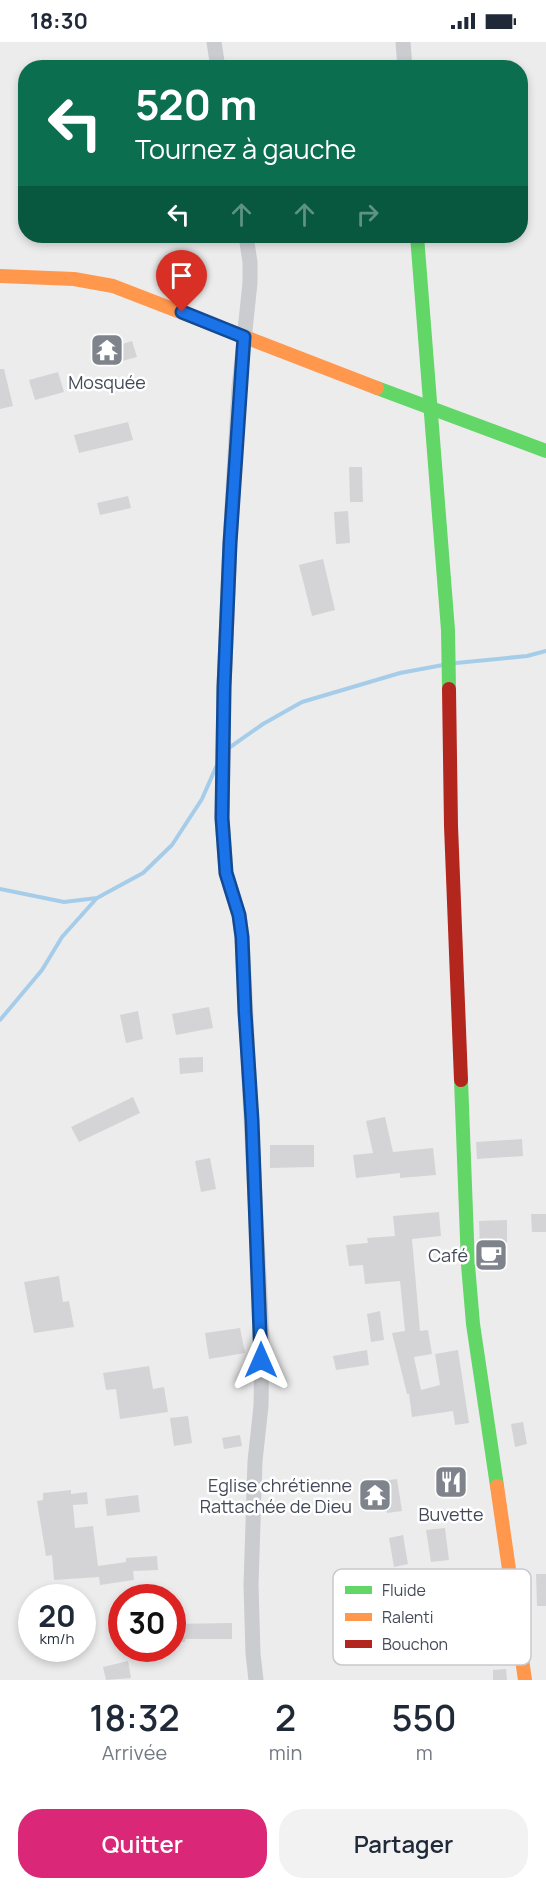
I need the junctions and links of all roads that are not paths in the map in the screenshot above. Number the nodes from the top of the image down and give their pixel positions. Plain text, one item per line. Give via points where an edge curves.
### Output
1 (214, 42) edge
2 (404, 42) edge
3 (217, 60) edge
4 (405, 60) edge
5 (247, 243) edge
6 (418, 243) edge
7 (0, 276) edge
8 (244, 337) junction
9 (430, 409) junction
10 (546, 451) edge
11 (509, 1569) edge
12 (523, 1665) edge
13 (256, 1680) edge
14 (525, 1680) edge

1 - 3 street
2 - 4 street
5 - 8 street via 250,283
6 - 9 street
7 - 8 street via 74,279 112,286
8 - 9 street
8 - 13 street via 229,565 222,818 226,873 242,937 262,1337 251,1585
9 - 10 street
9 - 11 street via 448,630 451,826 468,1265
12 - 14 street

